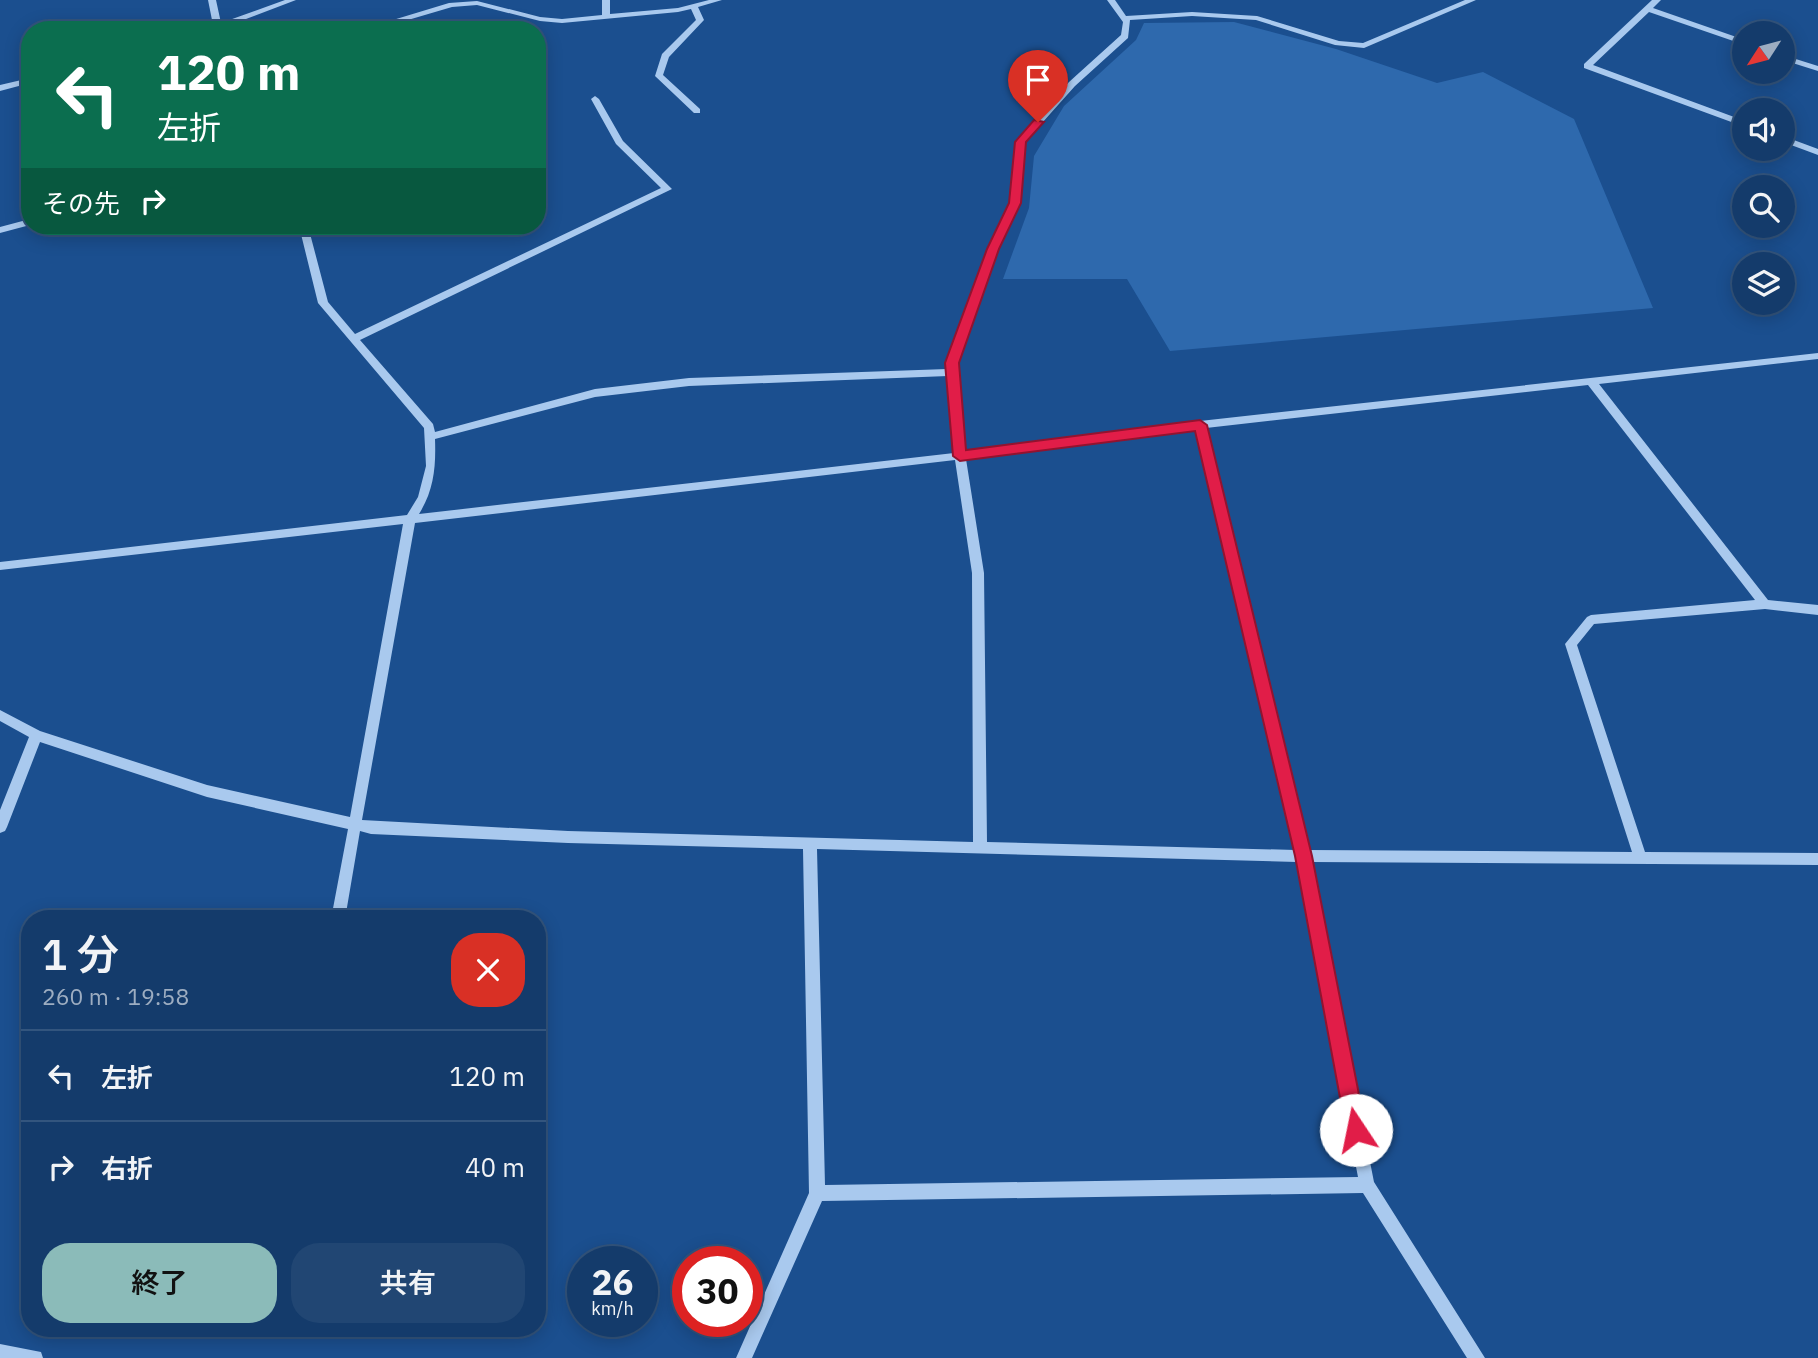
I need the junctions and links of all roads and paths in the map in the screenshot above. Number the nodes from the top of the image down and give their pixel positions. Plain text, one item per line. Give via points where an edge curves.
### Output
1 (212, 0) edge
2 (292, 0) edge
3 (606, 0) edge
4 (718, 0) edge
5 (1111, 0) edge
6 (1472, 0) edge
7 (1657, 0) edge
8 (693, 6) junction
9 (1649, 9) junction
10 (606, 16) junction
11 (1125, 18) junction
12 (213, 21) edge
13 (236, 21) edge
14 (396, 21) edge
15 (1732, 38) edge
16 (1796, 61) edge
17 (1818, 69) edge
18 (21, 82) edge
19 (0, 88) edge
20 (594, 99) dead end
21 (696, 111) dead end
22 (1732, 119) edge
23 (1795, 143) edge
24 (1818, 152) edge
25 (21, 224) edge
26 (0, 230) edge
27 (305, 235) edge
28 (354, 339) junction
29 (1818, 356) edge
30 (953, 372) junction
31 (1590, 380) junction
32 (1200, 425) junction
33 (429, 437) junction
34 (960, 456) junction
35 (410, 519) junction
36 (0, 566) edge
37 (1765, 604) junction
38 (1818, 610) edge
39 (0, 715) edge
40 (36, 735) junction
41 (355, 824) junction
42 (0, 827) edge
43 (810, 842) junction
44 (980, 847) junction
45 (1303, 856) junction
46 (1640, 856) junction
47 (1818, 859) edge
48 (340, 910) edge
49 (1367, 1185) junction
50 (817, 1193) junction
51 (0, 1352) edge
52 (35, 1358) edge
53 (744, 1358) edge
54 (1476, 1358) edge

1 - 12 street
2 - 13 street
3 - 10 street
4 - 8 street
5 - 11 street
6 - 11 street via 1364,46 1338,43 1257,18 1192,14
7 - 9 street
8 - 10 street
8 - 21 street via 700,20 665,56 659,76
9 - 15 street
9 - 22 street via 1587,66
10 - 14 street via 540,19 477,3
11 - 30 street via 1125,36 1072,84 1021,142 1015,203 985,273 952,363
16 - 17 street
18 - 19 street
20 - 28 street via 619,142 667,189
23 - 24 street
25 - 26 street
27 - 28 street via 323,303
28 - 33 street via 429,427
29 - 31 street
30 - 33 street via 689,382 595,393
30 - 34 street
31 - 32 street
31 - 37 street
32 - 34 street
32 - 45 street
33 - 35 street via 431,466 423,498
34 - 35 street
34 - 44 street via 978,573
35 - 36 street
35 - 41 street
37 - 38 street
37 - 46 street via 1591,620 1570,644
39 - 40 street
40 - 41 street via 207,791
40 - 42 street
41 - 43 street via 568,837
41 - 48 street
43 - 44 street
43 - 50 street
44 - 45 street
45 - 46 street
45 - 49 street
46 - 47 street
49 - 50 street
49 - 54 street
50 - 53 street
51 - 52 street

